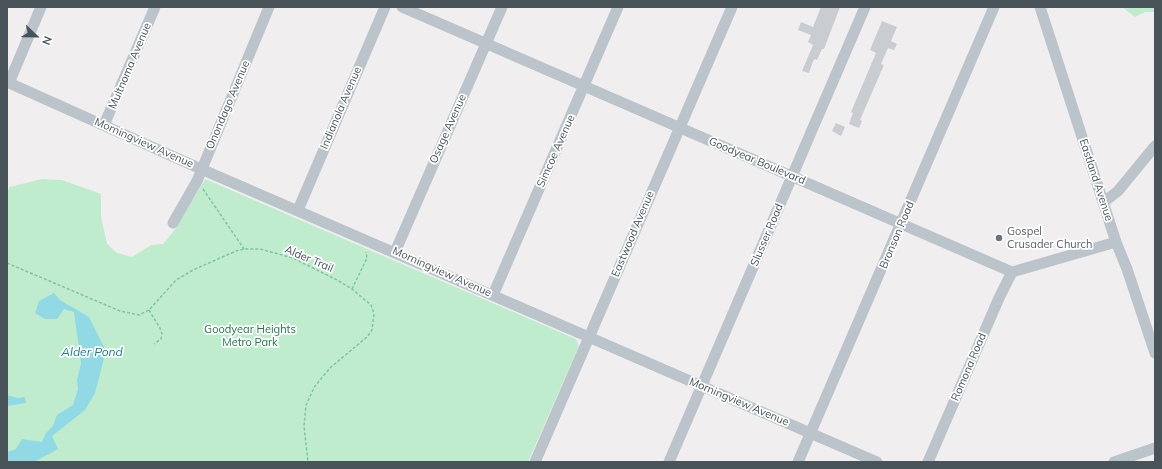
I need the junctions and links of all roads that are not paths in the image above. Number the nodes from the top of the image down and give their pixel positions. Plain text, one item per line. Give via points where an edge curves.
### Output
1 (41, 7) edge
2 (155, 7) edge
3 (269, 7) edge
4 (385, 7) edge
5 (402, 7) edge
6 (502, 7) edge
7 (618, 7) edge
8 (732, 7) edge
9 (865, 7) edge
10 (994, 7) edge
11 (1040, 7) edge
12 (486, 44) junction
13 (8, 83) edge
14 (584, 86) junction
15 (104, 126) junction
16 (680, 127) junction
17 (1155, 146) edge
18 (201, 169) junction
19 (792, 176) junction
20 (1104, 202) junction
21 (298, 210) junction
22 (174, 223) dead end
23 (902, 224) junction
24 (1116, 242) junction
25 (395, 252) junction
26 (1012, 272) junction
27 (493, 295) junction
28 (1151, 327) edge
29 (589, 336) junction
30 (1155, 353) edge
31 (702, 387) junction
32 (811, 433) junction
33 (1155, 448) edge
34 (535, 462) edge
35 (669, 462) edge
36 (798, 462) edge
37 (877, 462) edge
38 (928, 462) edge
39 (1114, 462) edge

1 - 13 street
2 - 15 street, Multnoma Avenue
3 - 18 street, Onondago Avenue
4 - 21 street, Indianola Avenue
5 - 12 street, Goodyear Boulevard
6 - 12 street, Osage Avenue
7 - 14 street, Simcoe Avenue
8 - 16 street, Eastwood Avenue
9 - 19 street, Slusser Road
10 - 23 street, Bronson Road
11 - 20 street, Eastland Avenue
12 - 14 street, Goodyear Boulevard
12 - 25 street, Osage Avenue
13 - 15 street, Morningview Avenue
14 - 16 street, Goodyear Boulevard
14 - 27 street, Simcoe Avenue
15 - 18 street, Morningview Avenue
16 - 19 street, Goodyear Boulevard
16 - 29 street, Eastwood Avenue
17 - 20 street via 1118,191
18 - 21 street, Morningview Avenue
18 - 22 street, Onondago Avenue
19 - 23 street, Goodyear Boulevard
19 - 31 street, Slusser Road
20 - 24 street, Eastland Avenue
21 - 25 street, Morningview Avenue
23 - 26 street, Goodyear Boulevard
23 - 32 street, Bronson Road
24 - 26 street
24 - 28 street, Eastland Avenue
25 - 27 street, Morningview Avenue
26 - 38 street, Romona Road
27 - 29 street, Morningview Avenue
28 - 30 street, Eastland Avenue
29 - 31 street, Morningview Avenue
29 - 34 street, Eastwood Avenue
31 - 32 street, Morningview Avenue
31 - 35 street, Slusser Road
32 - 36 street, Bronson Road
32 - 37 street, Morningview Avenue
33 - 39 street

